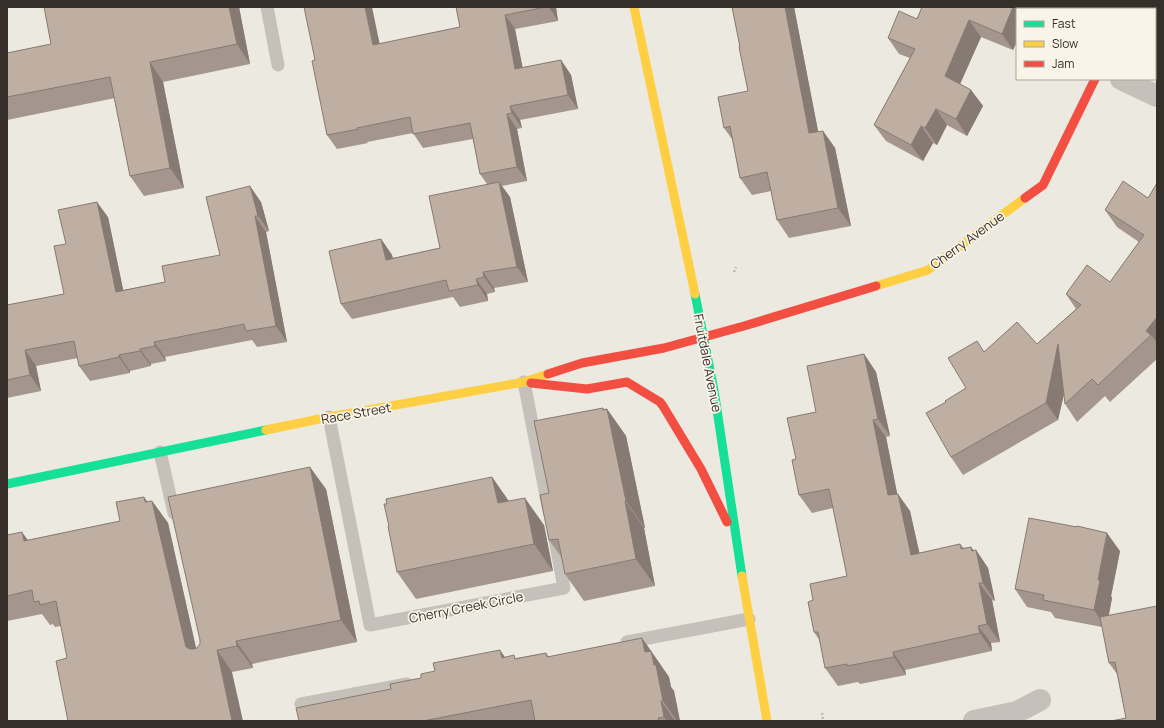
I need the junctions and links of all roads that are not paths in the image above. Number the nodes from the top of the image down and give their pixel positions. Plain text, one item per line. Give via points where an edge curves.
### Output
1 (267, 7) edge
2 (634, 7) edge
3 (278, 65) dead end
4 (1095, 80) edge
5 (1123, 80) edge
6 (1157, 96) edge
7 (704, 337) junction
8 (524, 382) junction
9 (329, 417) junction
10 (160, 452) junction
11 (7, 484) edge
12 (177, 525) edge
13 (737, 541) junction
14 (748, 619) junction
15 (613, 645) edge
16 (418, 682) edge
17 (1040, 700) dead end
18 (301, 704) dead end
19 (767, 721) edge
20 (974, 721) edge

1 - 3 lane
2 - 7 street, Fruitdale Avenue
4 - 7 street, Cherry Avenue via 1043,184 928,270
5 - 6 street
7 - 8 street, Race Street via 664,348 582,363
7 - 13 street, Fruitdale Avenue
8 - 9 street, Race Street
8 - 9 lane, Cherry Creek Circle via 564,588 370,625
8 - 13 street via 587,389 627,382 660,402 701,469
9 - 10 street, Race Street
10 - 11 street, Race Street
10 - 12 lane
13 - 14 street, Fruitdale Avenue
14 - 15 lane
14 - 19 street, Fruitdale Avenue
16 - 18 lane
17 - 20 street via 1017,712

